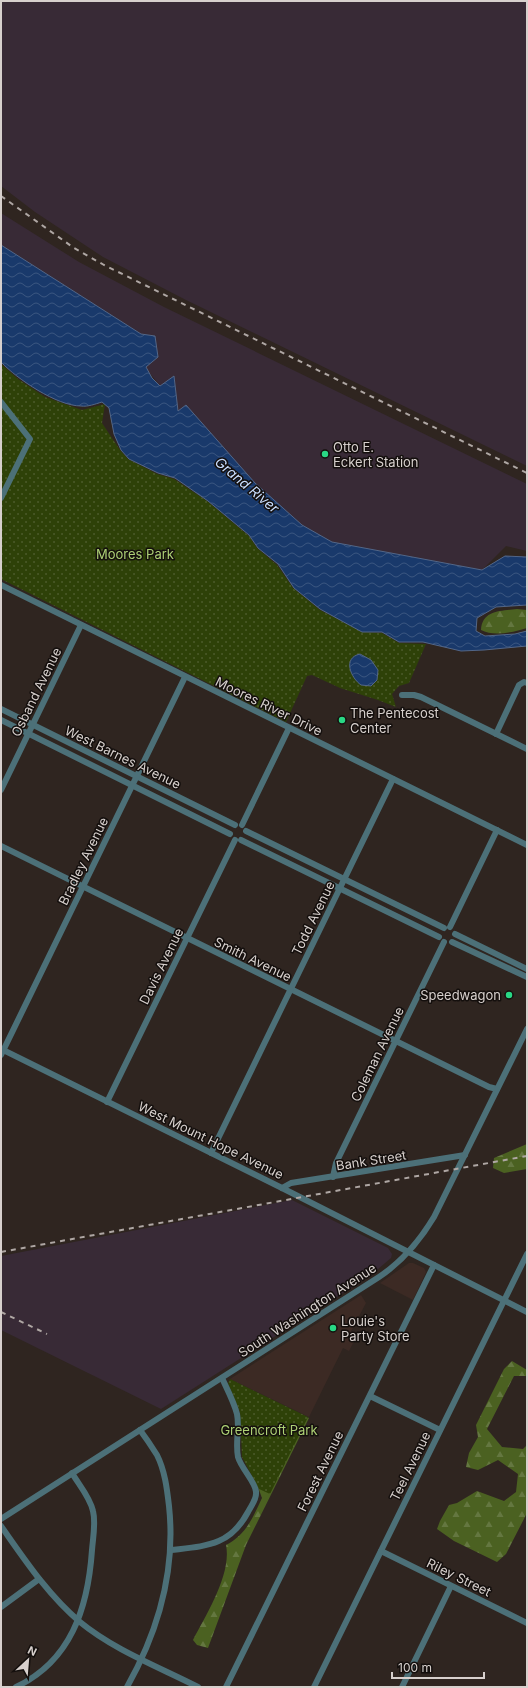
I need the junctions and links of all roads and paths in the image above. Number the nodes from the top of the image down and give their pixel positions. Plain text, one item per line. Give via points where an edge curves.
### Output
1 (1, 402) edge
2 (2, 495) edge
3 (1, 585) edge
4 (81, 625) junction
5 (185, 677) junction
6 (527, 683) edge
7 (402, 695) dead end
8 (1, 710) edge
9 (1, 720) edge
10 (32, 725) junction
11 (289, 728) junction
12 (28, 734) junction
13 (496, 734) junction
14 (527, 749) edge
15 (137, 776) junction
16 (393, 779) junction
17 (132, 785) junction
18 (1, 790) edge
19 (238, 825) junction
20 (497, 830) junction
21 (246, 831) junction
22 (230, 834) junction
23 (238, 840) junction
24 (527, 845) edge
25 (1, 846) edge
26 (345, 879) junction
27 (83, 887) junction
28 (340, 888) junction
29 (447, 928) junction
30 (455, 934) junction
31 (187, 938) junction
32 (442, 940) junction
33 (452, 942) junction
34 (527, 969) edge
35 (527, 978) edge
36 (291, 990) junction
37 (527, 1029) edge
38 (395, 1041) junction
39 (521, 1042) junction
40 (527, 1045) edge
41 (2, 1052) edge
42 (497, 1089) junction
43 (107, 1102) junction
44 (211, 1153) junction
45 (464, 1155) junction
46 (333, 1177) junction
47 (282, 1188) junction
48 (410, 1252) junction
49 (527, 1254) edge
50 (434, 1265) junction
51 (504, 1300) junction
52 (527, 1312) edge
53 (222, 1378) junction
54 (370, 1396) junction
55 (140, 1430) junction
56 (440, 1430) junction
57 (72, 1473) junction
58 (1, 1519) edge
59 (1, 1526) edge
60 (171, 1550) junction
61 (381, 1551) junction
62 (39, 1579) junction
63 (452, 1586) junction
64 (1, 1607) edge
65 (78, 1619) junction
66 (527, 1623) edge
67 (142, 1659) junction
68 (16, 1687) edge
69 (127, 1687) edge
70 (198, 1687) edge
71 (226, 1687) edge
72 (314, 1687) edge
73 (402, 1687) edge

1 - 2 street via 30,439
3 - 4 street, Moores River Drive
4 - 5 street, Moores River Drive
4 - 10 street, Osband Avenue
5 - 11 street, Moores River Drive
5 - 15 street, Bradley Avenue
6 - 13 street via 519,685
7 - 13 street via 421,697
8 - 10 street, West Barnes Avenue
9 - 12 street, West Barnes Avenue
10 - 12 street, Osband Avenue
10 - 15 street, West Barnes Avenue
11 - 16 street, Moores River Drive
11 - 19 street
12 - 17 street, West Barnes Avenue
12 - 18 street, Osband Avenue
13 - 14 street
15 - 17 street, Bradley Avenue
15 - 19 street, West Barnes Avenue
16 - 20 street, Moores River Drive
16 - 26 street, Todd Avenue
17 - 22 street, West Barnes Avenue
17 - 27 street, Bradley Avenue
19 - 21 street
19 - 22 street via 232,828
20 - 24 street, Moores River Drive
20 - 29 street
21 - 23 street via 245,836
21 - 26 street
22 - 23 street
23 - 28 street
23 - 31 street, Davis Avenue
25 - 27 street, Smith Avenue
26 - 28 street, Todd Avenue
26 - 29 street
27 - 31 street, Smith Avenue
27 - 41 street, Bradley Avenue
28 - 32 street
28 - 36 street, Todd Avenue
29 - 30 street via 454,930
29 - 32 street via 440,932
30 - 33 street
30 - 34 street
31 - 36 street, Smith Avenue
31 - 43 street, Davis Avenue
32 - 33 street
32 - 38 street, Coleman Avenue
33 - 35 street
36 - 38 street, Smith Avenue
36 - 44 street, Todd Avenue
37 - 39 street, South Washington Avenue
38 - 42 street, Smith Avenue
38 - 46 street, Coleman Avenue via 336,1164
39 - 40 street
39 - 42 street, South Washington Avenue
41 - 43 street, West Mount Hope Avenue
42 - 45 street, South Washington Avenue
43 - 44 street, West Mount Hope Avenue
44 - 47 street, West Mount Hope Avenue
45 - 46 street, Bank Street
45 - 48 street, South Washington Avenue via 434,1217
46 - 47 street, Bank Street via 291,1183
47 - 48 street, West Mount Hope Avenue
48 - 50 street, West Mount Hope Avenue
48 - 53 street, South Washington Avenue via 379,1277
49 - 51 street, Teel Avenue
50 - 51 street, West Mount Hope Avenue
50 - 54 street, Forest Avenue
51 - 52 street, West Mount Hope Avenue
51 - 56 street, Teel Avenue
53 - 55 street, South Washington Avenue
53 - 60 street via 237,1415 238,1457 257,1492 238,1527 227,1538 209,1545
54 - 56 street
54 - 71 street, Forest Avenue
55 - 57 street, South Washington Avenue
55 - 60 street via 157,1455 163,1473 170,1519
56 - 61 street, Teel Avenue
57 - 58 street, South Washington Avenue
57 - 65 street via 93,1510 94,1523 91,1568
59 - 62 street
60 - 67 street via 164,1599 157,1624
61 - 63 street, Riley Street
61 - 72 street, Teel Avenue
62 - 64 street
62 - 65 street
63 - 66 street, Riley Street
63 - 73 street
65 - 67 street via 101,1636
65 - 68 street via 69,1640 48,1667
67 - 69 street
67 - 70 street

